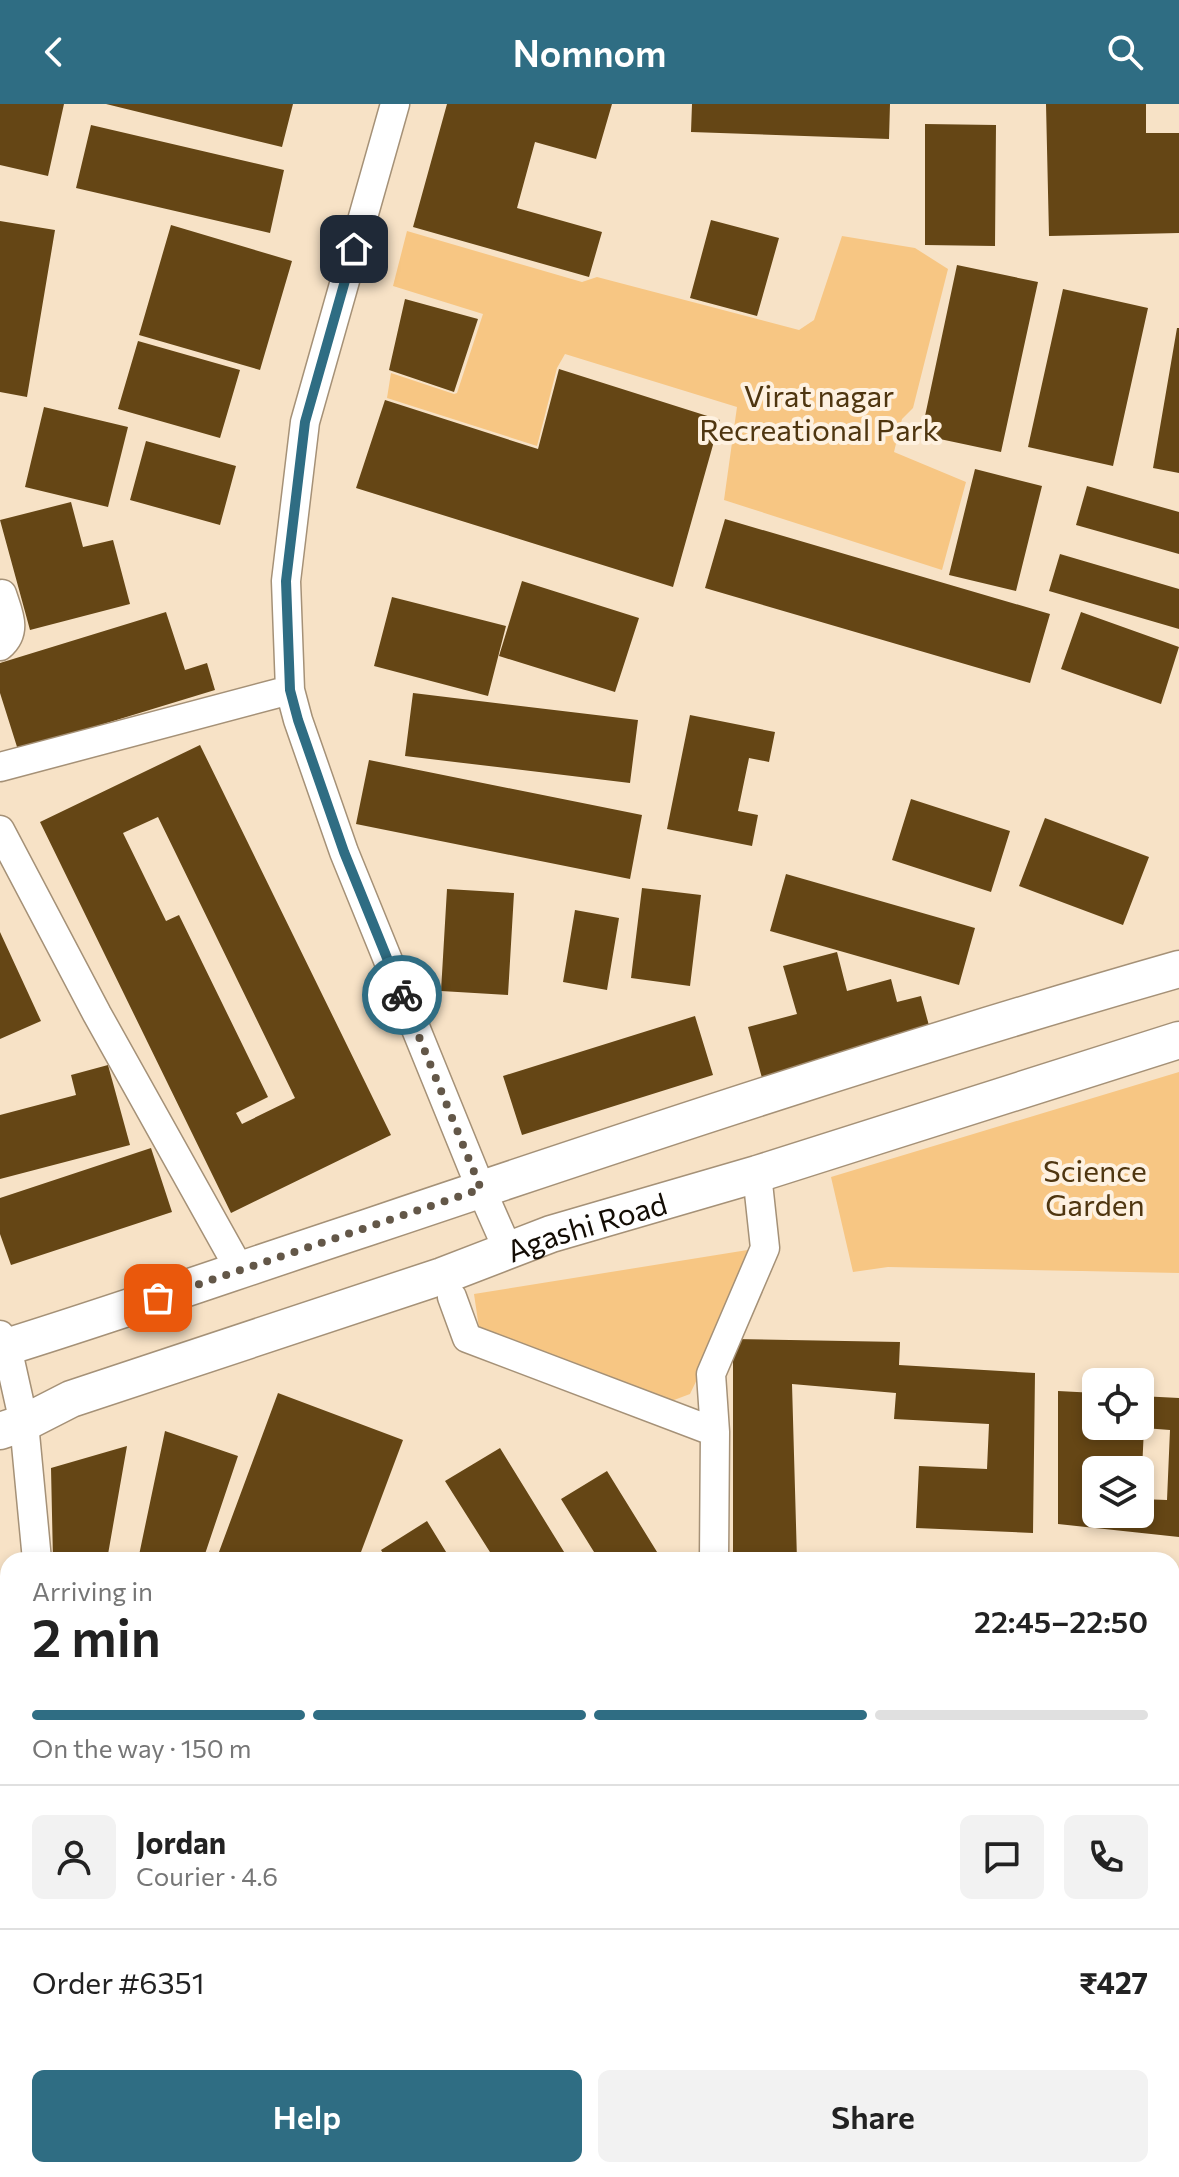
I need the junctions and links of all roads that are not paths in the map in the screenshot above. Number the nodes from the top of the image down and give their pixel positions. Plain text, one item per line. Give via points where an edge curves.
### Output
1 (395, 104) edge
2 (2, 594) dead end
3 (0, 646) edge
4 (290, 690) junction
5 (0, 767) edge
6 (0, 830) edge
7 (1179, 969) edge
8 (1179, 1040) edge
9 (757, 1174) junction
10 (481, 1189) junction
11 (508, 1250) junction
12 (240, 1270) junction
13 (452, 1297) dead end
14 (2, 1344) edge
15 (12, 1427) edge
16 (715, 1432) junction
17 (35, 1552) edge
18 (714, 1552) edge

1 - 4 street via 305,422 286,581
2 - 3 street via 12,626
4 - 5 street
4 - 10 street via 344,852
6 - 12 street
7 - 10 street
8 - 9 street, Agashi Road
9 - 11 street, Agashi Road
9 - 16 street via 765,1248 711,1374
10 - 11 street
10 - 12 street
11 - 15 street, Agashi Road via 71,1399
12 - 14 street
13 - 16 street via 467,1338
14 - 15 street
15 - 17 street
16 - 18 street

